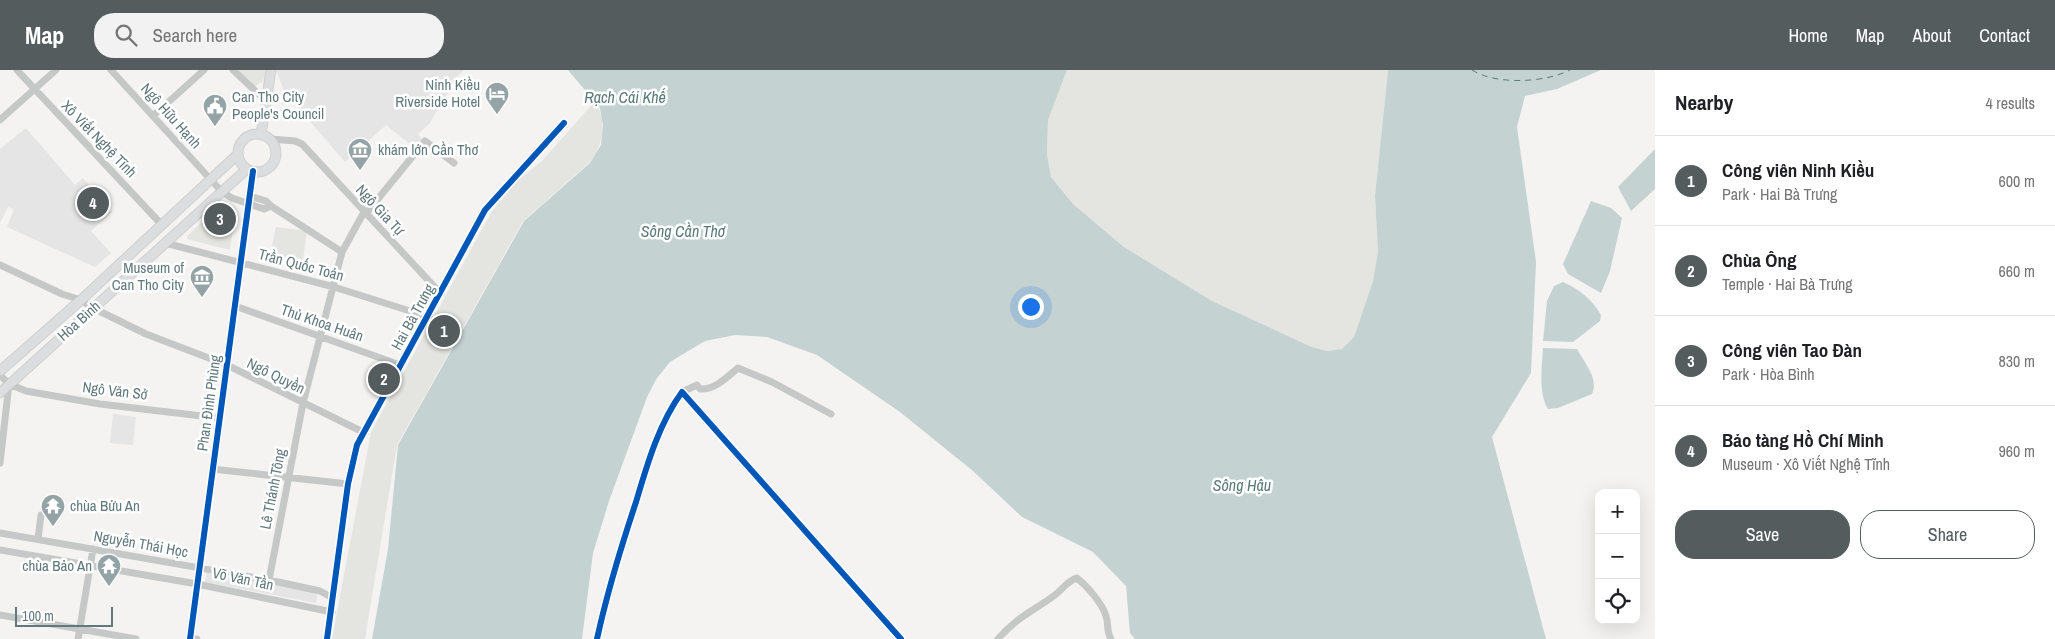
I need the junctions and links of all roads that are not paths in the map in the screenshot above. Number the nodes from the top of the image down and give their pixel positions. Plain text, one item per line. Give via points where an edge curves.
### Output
1 (17, 70) edge
2 (56, 70) edge
3 (111, 70) edge
4 (204, 70) edge
5 (233, 70) edge
6 (271, 70) edge
7 (35, 90) junction
8 (266, 101) junction
9 (153, 116) junction
10 (0, 120) edge
11 (564, 123) dead end
12 (261, 134) junction
13 (271, 139) junction
14 (238, 154) junction
15 (454, 163) dead end
16 (250, 170) junction
17 (210, 180) junction
18 (222, 192) junction
19 (249, 196) junction
20 (248, 205) junction
21 (271, 206) junction
22 (364, 212) junction
23 (162, 225) junction
24 (165, 243) junction
25 (342, 252) junction
26 (240, 263) junction
27 (0, 265) edge
28 (334, 287) junction
29 (440, 294) junction
30 (81, 300) junction
31 (234, 306) junction
32 (92, 308) junction
33 (429, 317) junction
34 (321, 337) junction
35 (227, 365) junction
36 (400, 365) junction
37 (0, 371) edge
38 (0, 375) edge
39 (9, 384) junction
40 (682, 392) junction
41 (0, 393) edge
42 (303, 403) junction
43 (831, 414) dead end
44 (220, 418) junction
45 (364, 434) junction
46 (0, 463) edge
47 (212, 469) junction
48 (289, 478) junction
49 (348, 484) junction
50 (41, 515) dead end
51 (0, 533) edge
52 (38, 539) junction
53 (93, 549) junction
54 (0, 550) edge
55 (90, 565) junction
56 (199, 568) junction
57 (270, 580) junction
58 (197, 584) junction
59 (334, 598) junction
60 (332, 612) junction
61 (0, 615) edge
62 (79, 628) junction
63 (78, 639) edge
64 (136, 639) edge
65 (190, 639) edge
66 (326, 639) edge
67 (596, 639) edge
68 (901, 639) edge
69 (998, 639) edge
70 (1111, 639) edge

1 - 7 street, Xô Viết Nghệ Tĩnh
2 - 7 street
3 - 9 street, Ngô Hữu Hạnh
4 - 9 street
5 - 8 street
6 - 8 main road
7 - 10 street
7 - 23 street, Xô Viết Nghệ Tĩnh
8 - 12 main road
9 - 17 street, Ngô Hữu Hạnh
11 - 29 street, Hai Bà Trưng via 499,192
12 - 13 main road
12 - 14 main road via 244,138
13 - 16 main road via 274,160 266,169
13 - 22 street, Ngô Gia Tự via 302,144
14 - 16 main road via 239,160
14 - 17 main road, Hòa Bình
15 - 22 street, Lê Thánh Tông via 425,141
16 - 18 main road, Hòa Bình
16 - 19 street, Phan Đình Phùng
17 - 18 street, Ngô Hữu Hạnh
17 - 23 main road, Hòa Bình
18 - 20 street, Ngô Hữu Hạnh
18 - 24 main road, Hòa Bình
19 - 20 street, Phan Đình Phùng
19 - 21 street
20 - 21 street via 264,209
20 - 26 street, Phan Đình Phùng
21 - 25 street
22 - 25 street, Lê Thánh Tông
22 - 29 street, Ngô Gia Tự
23 - 30 main road, Hòa Bình
24 - 26 street, Trần Quốc Toản
24 - 32 main road, Hòa Bình
25 - 28 street, Lê Thánh Tông
26 - 28 street, Trần Quốc Toản
26 - 31 street, Phan Đình Phùng
27 - 30 street
28 - 33 street, Trần Quốc Toản
28 - 34 street, Lê Thánh Tông
29 - 33 street, Hai Bà Trưng
30 - 32 street, Ngô Quyền
30 - 37 main road, Hòa Bình
31 - 34 street, Thủ Khoa Huân
31 - 35 street, Phan Đình Phùng
32 - 35 street, Ngô Quyền via 146,334
32 - 39 main road, Hòa Bình
33 - 36 street, Hai Bà Trưng
34 - 36 street, Thủ Khoa Huân
34 - 42 street, Lê Thánh Tông
35 - 42 street, Ngô Quyền
35 - 44 street, Phan Đình Phùng
36 - 45 street, Hai Bà Trưng
38 - 39 street
39 - 41 main road, Hòa Bình
39 - 44 street, Ngô Văn Sở via 26,392 100,404
39 - 46 street
40 - 43 street via 697,385 700,389 715,386 738,368 772,382
40 - 67 street via 660,434 644,478
40 - 68 street
42 - 45 street, Ngô Quyền
42 - 48 street, Lê Thánh Tông
44 - 47 street, Phan Đình Phùng
45 - 49 street, Hai Bà Trưng via 357,445
47 - 48 street
47 - 56 street, Phan Đình Phùng
48 - 49 street
48 - 57 street, Lê Thánh Tông
49 - 59 street, Hai Bà Trưng
50 - 52 street
51 - 52 street, Nguyễn Thái Học
52 - 53 street, Nguyễn Thái Học
53 - 55 street
53 - 56 street, Nguyễn Thái Học
54 - 55 street, Võ Văn Tần
55 - 58 street, Võ Văn Tần
55 - 62 street
56 - 57 street, Nguyễn Thái Học
56 - 58 street, Phan Đình Phùng
57 - 59 street, Nguyễn Thái Học via 320,591
58 - 60 street, Võ Văn Tần
58 - 65 street, Phan Đình Phùng
59 - 60 street, Hai Bà Trưng
60 - 66 street, Hai Bà Trưng
61 - 62 street
62 - 63 street
62 - 64 street
69 - 70 street via 1015,620 1077,578 1106,614

